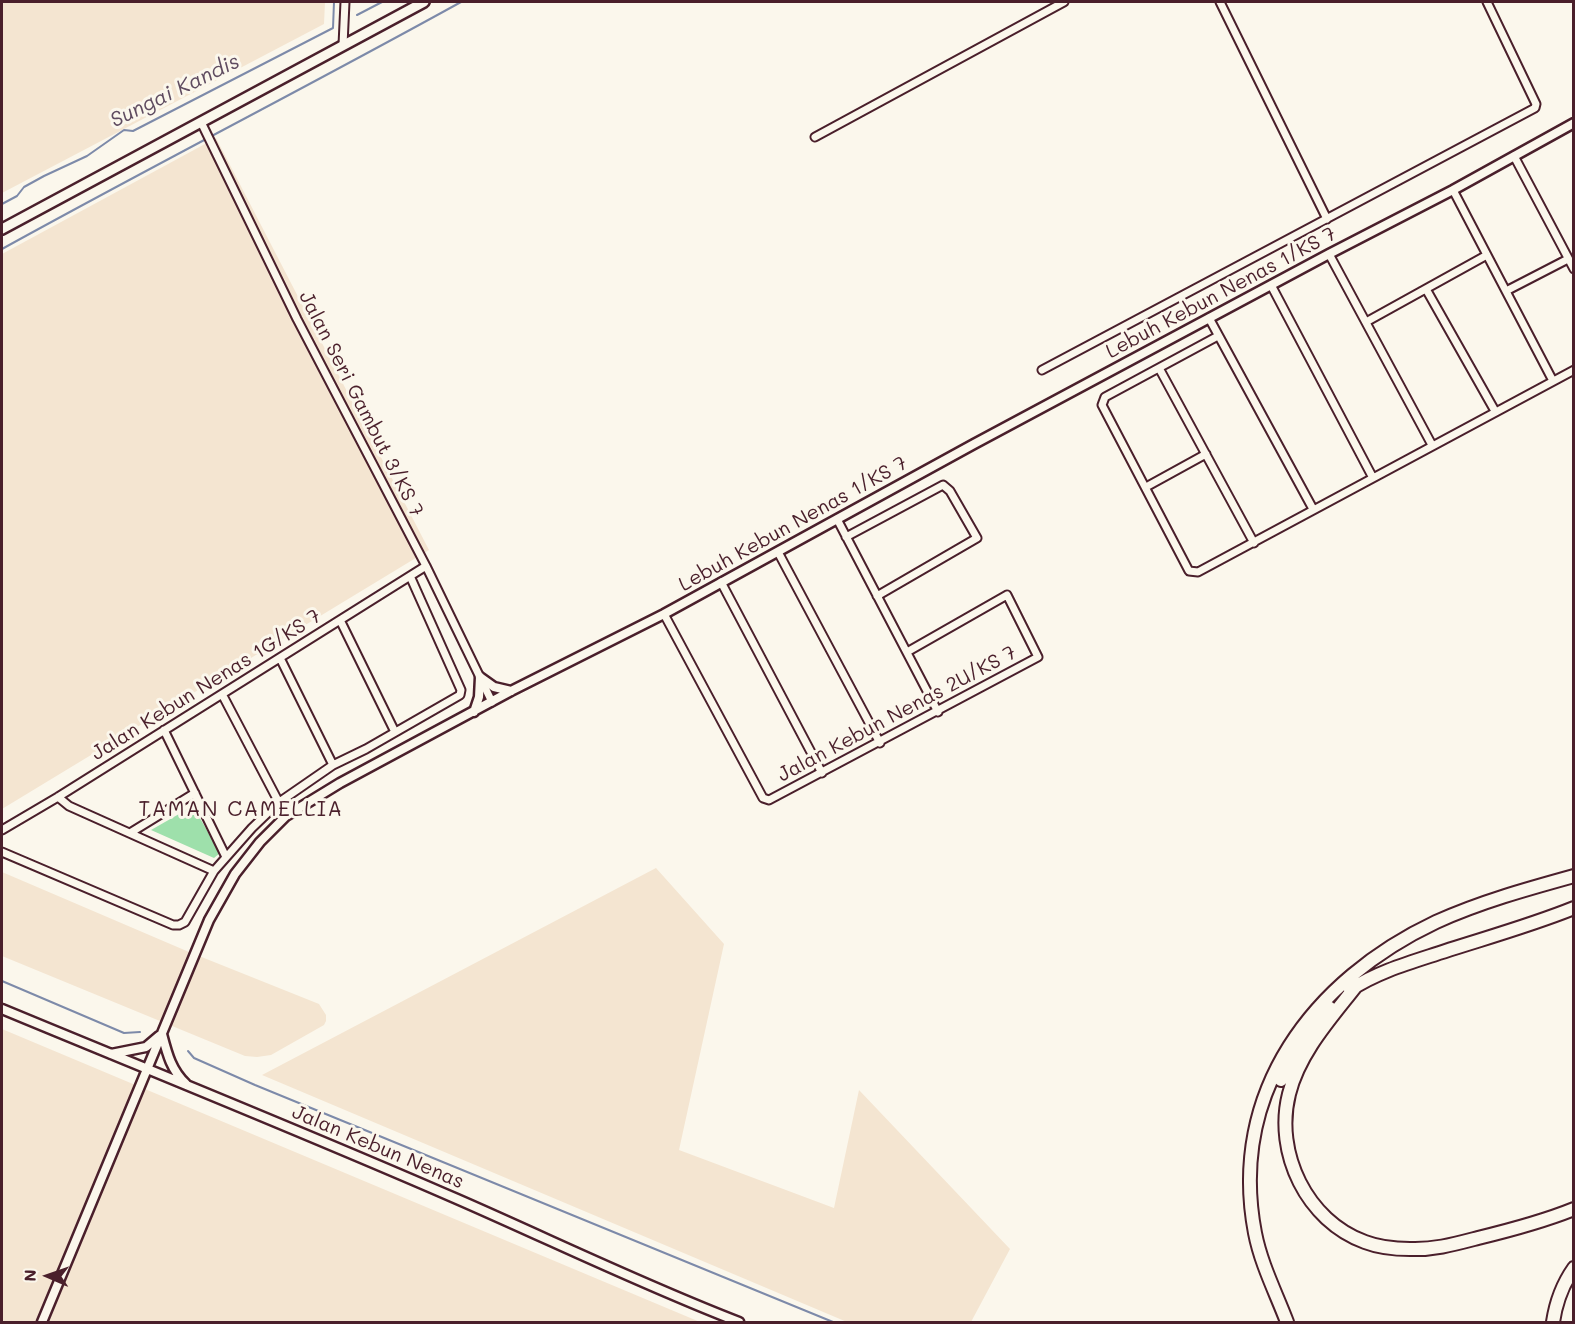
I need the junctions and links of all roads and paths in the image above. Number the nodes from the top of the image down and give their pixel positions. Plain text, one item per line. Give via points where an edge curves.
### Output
1 (345, 2) edge
2 (424, 2) edge
3 (1064, 2) edge
4 (1220, 2) edge
5 (1487, 2) edge
6 (343, 45) junction
7 (201, 122) junction
8 (1572, 126) edge
9 (815, 137) dead end
10 (1514, 156) junction
11 (1453, 190) junction
12 (1327, 219) junction
13 (2, 229) edge
14 (1329, 254) junction
15 (1487, 255) junction
16 (1568, 259) junction
17 (1574, 269) edge
18 (1271, 285) junction
19 (1426, 289) junction
20 (1506, 291) junction
21 (1209, 318) junction
22 (1366, 322) junction
23 (1218, 336) junction
24 (1159, 368) junction
25 (1042, 370) dead end
26 (1574, 370) edge
27 (1553, 381) junction
28 (1495, 411) junction
29 (1432, 446) junction
30 (1206, 454) junction
31 (1373, 478) junction
32 (1146, 487) junction
33 (1313, 509) junction
34 (837, 519) junction
35 (846, 537) junction
36 (1254, 543) junction
37 (778, 552) junction
38 (426, 566) junction
39 (410, 576) junction
40 (721, 582) junction
41 (877, 596) junction
42 (664, 614) junction
43 (340, 620) junction
44 (907, 652) junction
45 (280, 658) junction
46 (480, 677) junction
47 (511, 691) junction
48 (222, 694) junction
49 (492, 702) junction
50 (474, 712) junction
51 (938, 712) junction
52 (165, 730) junction
53 (395, 732) junction
54 (880, 743) junction
55 (333, 765) junction
56 (822, 773) junction
57 (195, 793) junction
58 (58, 797) junction
59 (278, 803) junction
60 (286, 816) junction
61 (2, 830) edge
62 (130, 832) junction
63 (2, 852) edge
64 (226, 857) junction
65 (214, 871) junction
66 (1574, 876) edge
67 (1574, 908) edge
68 (1356, 986) junction
69 (2, 1010) edge
70 (160, 1039) junction
71 (110, 1054) junction
72 (148, 1070) junction
73 (1281, 1080) dead end
74 (189, 1086) junction
75 (1574, 1209) edge
76 (1574, 1268) edge
77 (42, 1323) edge
78 (739, 1323) edge
79 (1287, 1323) edge
80 (1553, 1323) edge

1 - 6 street
2 - 6 main road
3 - 9 street
4 - 12 street
5 - 12 street via 1536,107
6 - 7 main road
7 - 13 main road
7 - 38 street, Jalan Seri Gambut 3/KS 7 via 306,336
8 - 10 street, Lebuh Kebun Nenas 1/KS 7
10 - 11 street, Lebuh Kebun Nenas 1/KS 7
10 - 16 street
11 - 14 street, Lebuh Kebun Nenas 1/KS 7
11 - 15 street
12 - 25 street
14 - 18 street, Lebuh Kebun Nenas 1/KS 7
14 - 22 street
15 - 19 street
15 - 20 street
16 - 17 street
16 - 20 street
18 - 21 street, Lebuh Kebun Nenas 1/KS 7
18 - 31 street
19 - 22 street
19 - 28 street
20 - 27 street
21 - 23 street
21 - 34 street, Lebuh Kebun Nenas 1/KS 7
22 - 29 street
23 - 24 street
23 - 33 street
24 - 30 street
24 - 32 street via 1105,397 1102,405
26 - 27 street
27 - 28 street
28 - 29 street
29 - 31 street
30 - 32 street
30 - 36 street
31 - 33 street
32 - 36 street via 1189,571 1198,572
33 - 36 street
34 - 35 street
34 - 37 street, Lebuh Kebun Nenas 1/KS 7
35 - 41 street
35 - 41 street via 946,486 977,538
37 - 40 street, Lebuh Kebun Nenas 1/KS 7
37 - 54 street
38 - 39 street, Jalan Kebun Nenas 1G/KS 7
38 - 46 street, Jalan Seri Gambut 3/KS 7
39 - 43 street, Jalan Kebun Nenas 1G/KS 7
39 - 53 street via 461,690 460,695
40 - 42 street, Lebuh Kebun Nenas 1/KS 7
40 - 56 street
41 - 44 street
42 - 47 street, Lebuh Kebun Nenas 1/KS 7
42 - 56 street, Jalan Kebun Nenas 2U/KS 7 via 766,800
43 - 45 street, Jalan Kebun Nenas 1G/KS 7
43 - 53 street
44 - 51 street
44 - 51 street, Jalan Kebun Nenas 2U/KS 7 via 1007,595 1037,652 1037,659
45 - 48 street, Jalan Kebun Nenas 1G/KS 7
45 - 55 street
46 - 47 street via 494,687
46 - 49 street, Jalan Seri Gambut 3/KS 7
46 - 50 street
47 - 49 street, Lebuh Kebun Nenas 1/KS 7
48 - 52 street, Jalan Kebun Nenas 1G/KS 7
48 - 59 street
49 - 50 street, Lebuh Kebun Nenas 1/KS 7
50 - 60 street, Lebuh Kebun Nenas 1/KS 7
51 - 54 street, Jalan Kebun Nenas 2U/KS 7
52 - 57 street
52 - 58 street, Jalan Kebun Nenas 1G/KS 7
53 - 55 street
54 - 56 street, Jalan Kebun Nenas 2U/KS 7
55 - 59 street
57 - 62 street
57 - 64 street
58 - 61 street, Jalan Kebun Nenas 1G/KS 7
58 - 62 street via 69,806
59 - 60 street
59 - 64 street
60 - 70 street, Lebuh Kebun Nenas 1/KS 7 via 244,861 224,892 194,952
62 - 65 street
63 - 65 street via 173,925 185,922
64 - 65 street
66 - 79 highway via 1436,922 1387,949 1323,1002 1301,1027 1265,1092 1251,1156 1250,1189 1256,1234
67 - 68 highway via 1410,962
68 - 73 highway via 1313,1026
68 - 75 highway via 1301,1063 1287,1102 1286,1136 1294,1172 1328,1221 1366,1243 1437,1248 1537,1224
69 - 71 street, Jalan Kebun Nenas
70 - 71 street via 146,1047
70 - 72 street, Lebuh Kebun Nenas 1/KS 7
70 - 74 street via 179,1077
71 - 72 street, Jalan Kebun Nenas
72 - 74 street, Jalan Kebun Nenas
72 - 77 street, Lebuh Kebun Nenas 1/KS 7
74 - 78 street, Jalan Kebun Nenas
76 - 80 highway via 1559,1295

